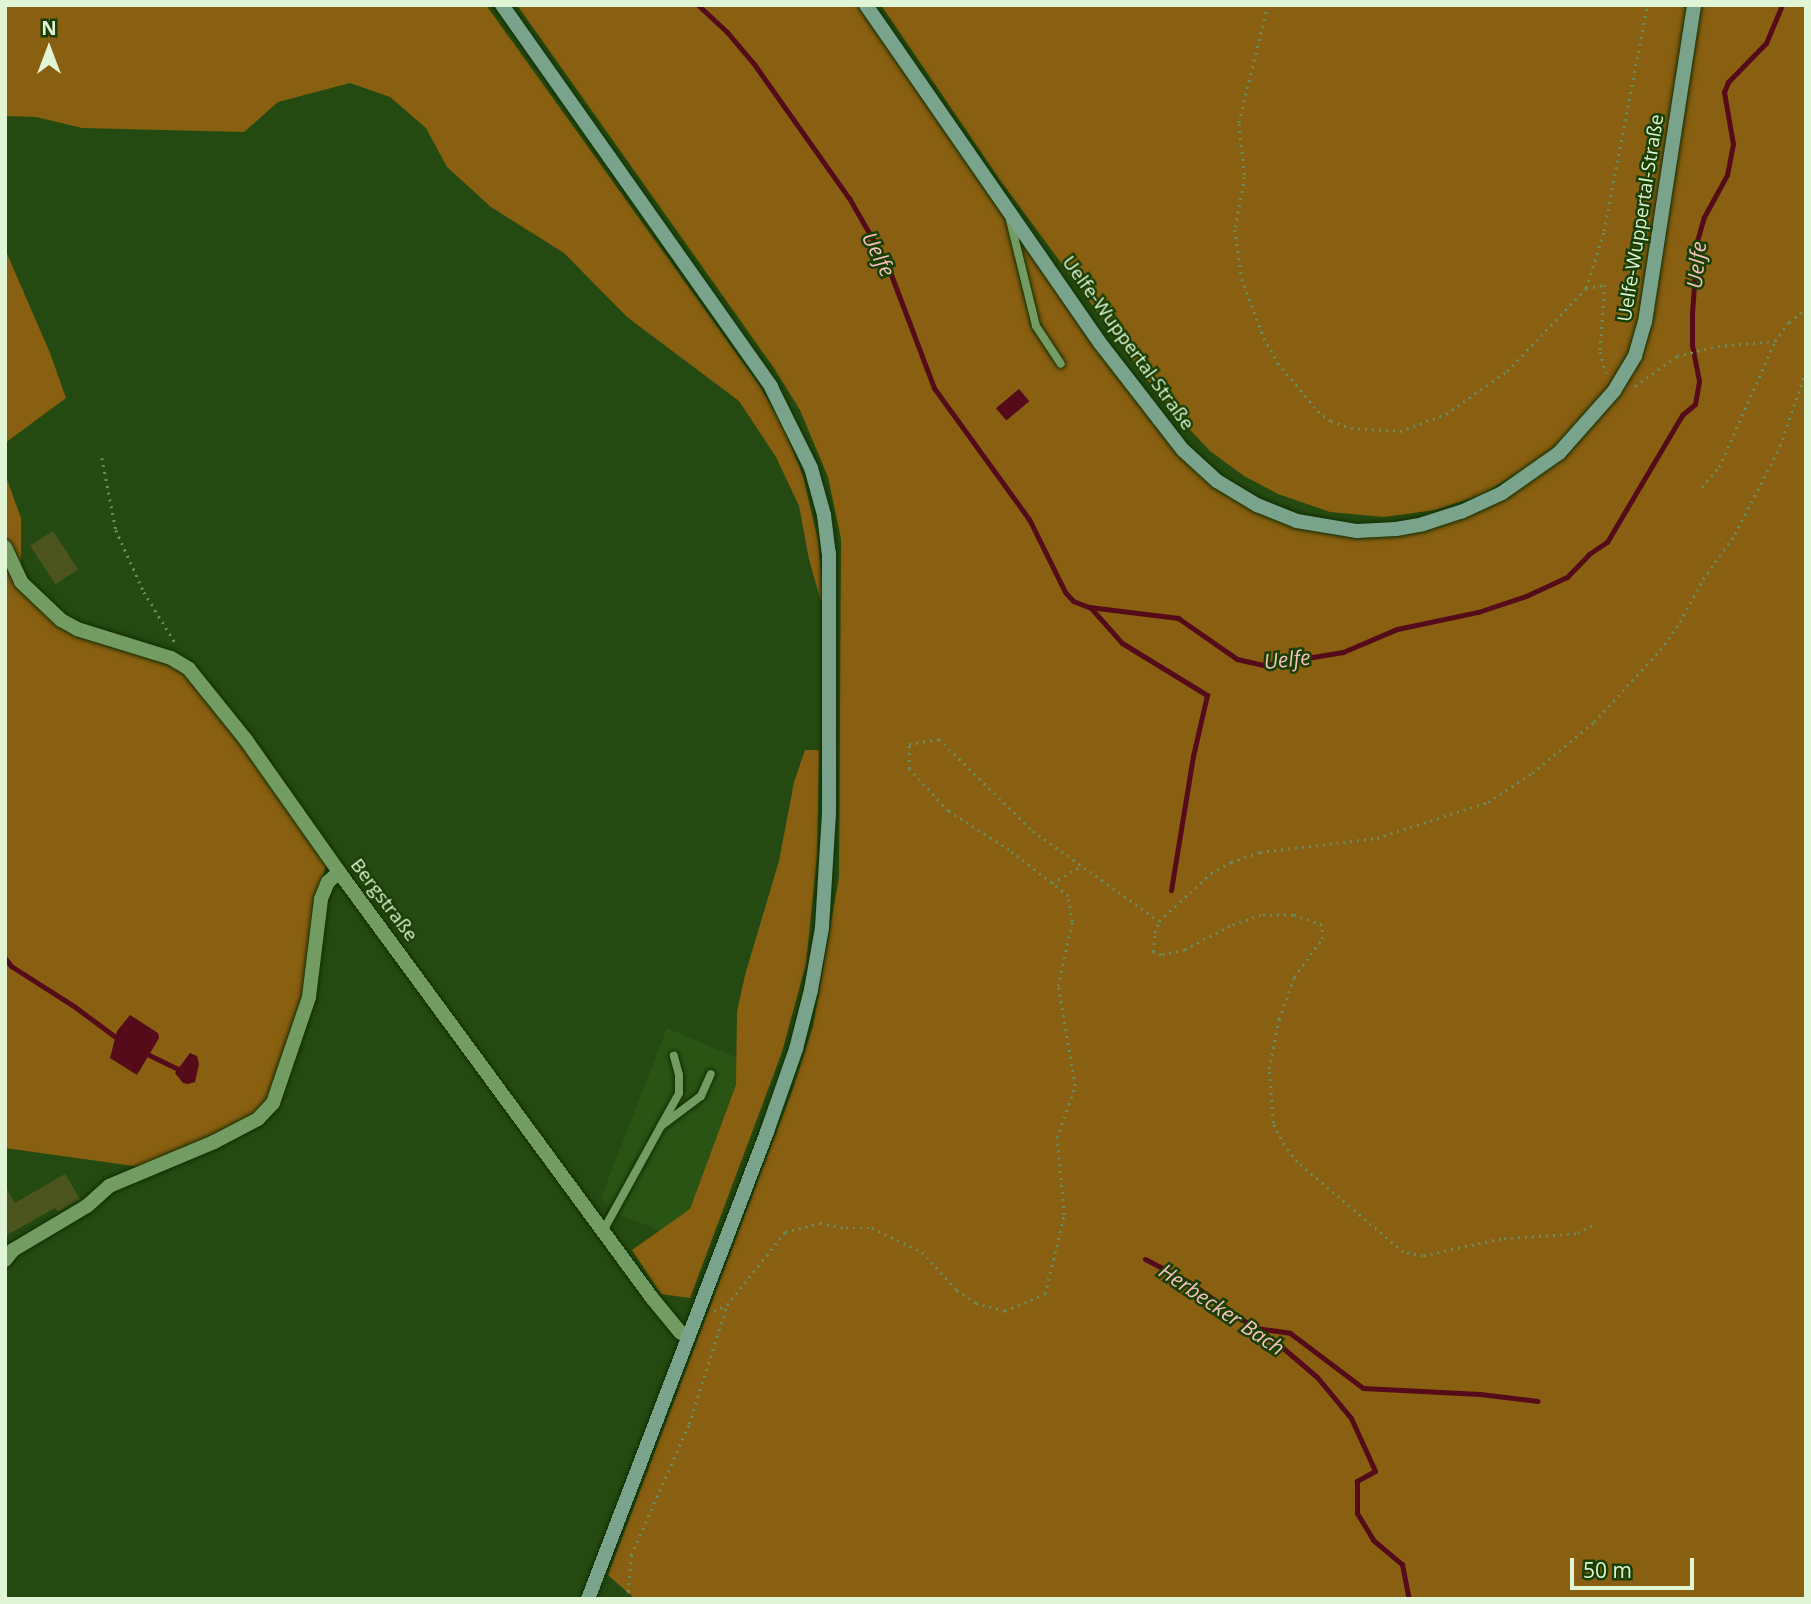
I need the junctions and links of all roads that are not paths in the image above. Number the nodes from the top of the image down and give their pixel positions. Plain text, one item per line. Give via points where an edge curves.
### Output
1 (502, 5) edge
2 (866, 5) edge
3 (1694, 5) edge
4 (1008, 210) junction
5 (1061, 363) dead end
6 (5, 547) edge
7 (339, 872) junction
8 (674, 1056) dead end
9 (711, 1074) dead end
10 (661, 1126) junction
11 (603, 1231) junction
12 (5, 1260) edge
13 (688, 1337) junction
14 (588, 1599) edge

1 - 13 main road via 771,387 811,468 826,529 831,607 830,800 816,971 784,1085
2 - 4 main road, Uelfe-Wuppertal-Straße
3 - 4 main road, Uelfe-Wuppertal-Straße via 1645,322 1634,356 1614,391 1559,453 1482,503 1437,520 1396,529 1342,530 1297,522 1217,481 1183,450 1100,343
4 - 5 lane via 1035,327
6 - 7 street, Bergstraße via 21,582 61,620 171,658 188,669 246,740
7 - 11 street, Bergstraße
7 - 12 street via 328,882 321,899 309,997 273,1103 258,1119 214,1142 109,1186 87,1206 13,1250
8 - 10 lane via 679,1093
9 - 10 lane via 701,1096
10 - 11 lane
11 - 13 street, Bergstraße via 668,1319
13 - 14 main road

